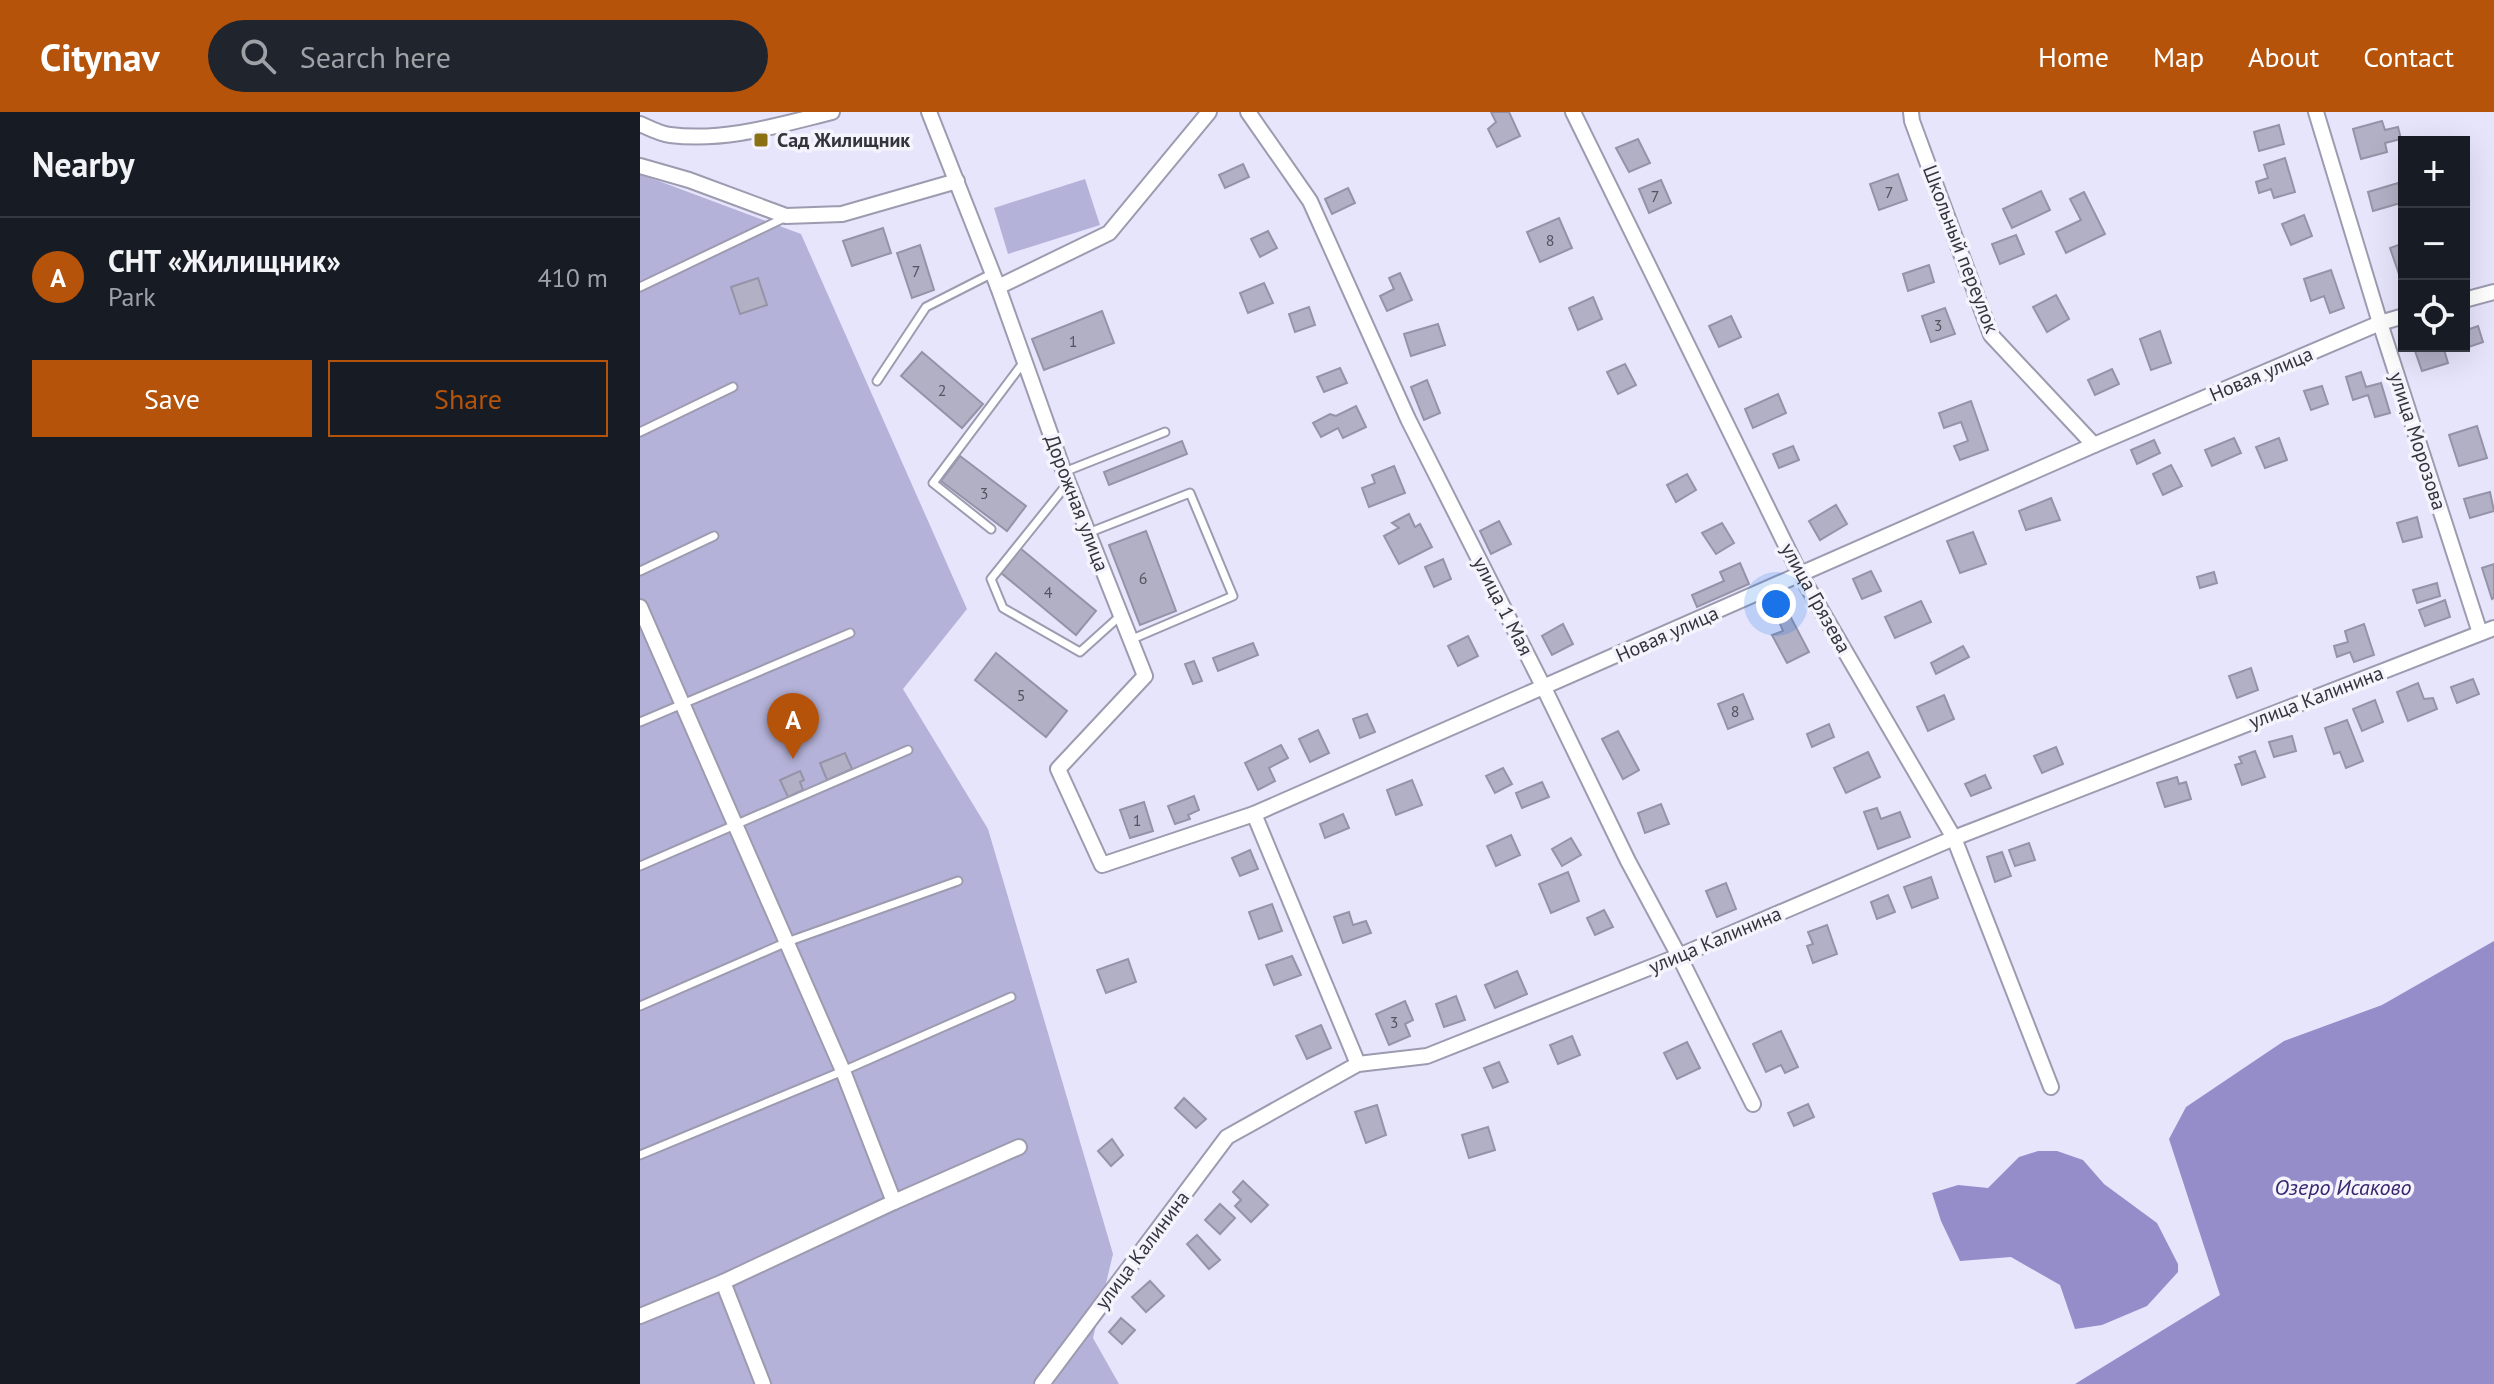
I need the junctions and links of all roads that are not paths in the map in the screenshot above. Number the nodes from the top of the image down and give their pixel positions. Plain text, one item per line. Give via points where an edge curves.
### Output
1 (832, 112) edge
2 (929, 112) edge
3 (1209, 112) edge
4 (1248, 112) edge
5 (1573, 112) edge
6 (1911, 112) edge
7 (2316, 112) edge
8 (640, 124) edge
9 (640, 166) edge
10 (957, 181) junction
11 (786, 216) junction
12 (995, 280) junction
13 (640, 287) edge
14 (2494, 292) edge
15 (2470, 298) edge
16 (2398, 318) edge
17 (2380, 323) junction
18 (1024, 361) junction
19 (877, 381) dead end
20 (733, 387) dead end
21 (640, 432) edge
22 (1165, 432) dead end
23 (2094, 445) junction
24 (1066, 477) junction
25 (991, 529) dead end
26 (1088, 533) junction
27 (714, 536) dead end
28 (640, 571) edge
29 (1800, 574) junction
30 (640, 607) edge
31 (1121, 616) junction
32 (2487, 630) edge
33 (850, 633) dead end
34 (1130, 640) junction
35 (1544, 688) junction
36 (682, 703) junction
37 (640, 722) edge
38 (908, 750) dead end
39 (1254, 814) junction
40 (737, 824) junction
41 (1954, 838) junction
42 (1102, 865) joint
43 (640, 866) edge
44 (958, 881) dead end
45 (787, 942) junction
46 (1679, 956) junction
47 (1011, 997) dead end
48 (640, 1006) edge
49 (1358, 1064) junction
50 (843, 1071) junction
51 (2051, 1087) dead end
52 (1753, 1104) dead end
53 (1019, 1147) dead end
54 (640, 1155) edge
55 (894, 1202) junction
56 (723, 1282) junction
57 (640, 1316) edge
58 (763, 1384) edge
59 (1042, 1384) edge

1 - 8 street via 712,136 667,135
2 - 10 street, Дорожная улица
3 - 12 street via 1109,233
4 - 35 street, улица 1 Мая via 1310,201 1408,419
5 - 29 street, улица Грязева
6 - 23 street, Школьный переулок via 1991,335
7 - 17 street, улица Морозова
9 - 11 street
10 - 11 street via 842,214
10 - 12 street, Дорожная улица
11 - 13 lane
12 - 18 street, Дорожная улица
12 - 19 lane via 926,307
14 - 15 street
16 - 17 street, Новая улица
17 - 23 street, Новая улица
17 - 32 street, улица Морозова
18 - 24 street, Дорожная улица
18 - 25 lane via 933,483
20 - 21 lane
22 - 24 lane
23 - 29 street, Новая улица
24 - 26 street, Дорожная улица
24 - 31 lane via 991,579 1003,608 1080,652
26 - 31 street, Дорожная улица
26 - 34 lane via 1190,493 1233,596
27 - 28 lane
29 - 35 street, Новая улица
29 - 41 street, улица Грязева
30 - 36 street
31 - 34 street, Дорожная улица
32 - 41 street, улица Калинина
33 - 36 lane
34 - 42 street, Дорожная улица via 1145,676 1058,769
35 - 39 street, Новая улица
35 - 46 street, улица 1 Мая
36 - 37 lane
36 - 40 street
38 - 40 lane
39 - 42 street, Новая улица
39 - 49 street
40 - 43 lane
40 - 45 street
41 - 46 street, улица Калинина
41 - 51 street, улица Грязева
44 - 45 lane
45 - 48 lane
45 - 50 street
46 - 49 street, улица Калинина via 1427,1056
46 - 52 street, улица 1 Мая
47 - 50 lane
49 - 59 street, улица Калинина via 1227,1137
50 - 54 lane
50 - 55 street
53 - 55 street
55 - 56 street
56 - 57 street
56 - 58 street

